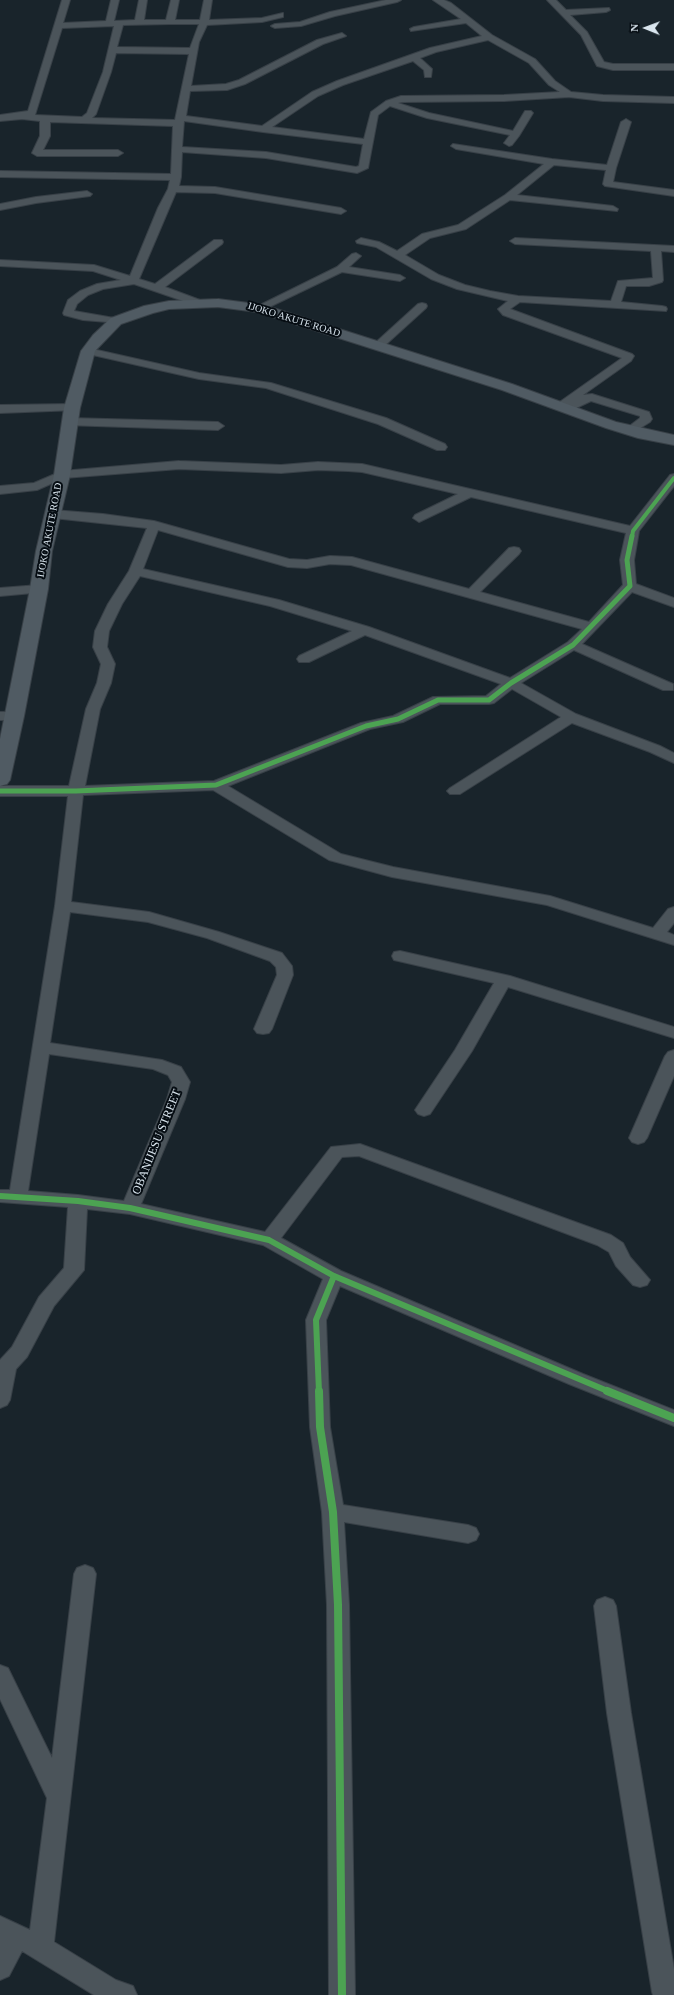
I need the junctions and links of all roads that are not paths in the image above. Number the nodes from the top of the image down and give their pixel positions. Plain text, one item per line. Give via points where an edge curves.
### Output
1 (66, 0) edge
2 (115, 0) edge
3 (143, 0) edge
4 (175, 0) edge
5 (208, 0) edge
6 (397, 0) edge
7 (437, 0) edge
8 (551, 0) edge
9 (606, 10) dead end
10 (564, 13) junction
11 (280, 15) dead end
12 (468, 20) junction
13 (139, 22) junction
14 (170, 22) junction
15 (204, 23) junction
16 (109, 24) junction
17 (119, 24) junction
18 (58, 26) junction
19 (275, 26) dead end
20 (414, 29) dead end
21 (342, 36) dead end
22 (489, 37) junction
23 (113, 50) junction
24 (194, 51) junction
25 (413, 57) junction
26 (674, 67) edge
27 (428, 76) dead end
28 (187, 89) junction
29 (569, 94) junction
30 (674, 100) edge
31 (389, 103) junction
32 (32, 112) junction
33 (528, 113) dead end
34 (22, 116) junction
35 (88, 117) junction
36 (0, 118) edge
37 (45, 119) junction
38 (180, 120) junction
39 (626, 122) dead end
40 (263, 129) junction
41 (516, 134) junction
42 (369, 142) junction
43 (456, 146) dead end
44 (176, 149) junction
45 (37, 153) junction
46 (118, 153) dead end
47 (501, 153) junction
48 (552, 162) junction
49 (45, 168) junction
50 (611, 168) junction
51 (0, 174) edge
52 (176, 177) junction
53 (173, 189) junction
54 (674, 193) edge
55 (87, 194) dead end
56 (508, 197) junction
57 (46, 199) junction
58 (0, 207) edge
59 (613, 209) dead end
60 (341, 211) dead end
61 (361, 241) dead end
62 (515, 241) dead end
63 (218, 242) dead end
64 (656, 248) junction
65 (674, 249) edge
66 (356, 256) dead end
67 (397, 256) junction
68 (0, 263) edge
69 (341, 269) junction
70 (400, 278) dead end
71 (133, 281) junction
72 (157, 288) junction
73 (518, 299) junction
74 (196, 302) junction
75 (615, 305) junction
76 (422, 306) dead end
77 (259, 308) junction
78 (662, 309) dead end
79 (116, 321) junction
80 (378, 346) junction
81 (88, 351) junction
82 (563, 408) junction
83 (0, 409) edge
84 (71, 415) junction
85 (218, 426) dead end
86 (629, 431) junction
87 (674, 440) edge
88 (441, 447) dead end
89 (62, 475) junction
90 (674, 478) edge
91 (0, 490) edge
92 (468, 494) junction
93 (53, 514) junction
94 (419, 518) dead end
95 (154, 525) junction
96 (633, 530) junction
97 (514, 551) dead end
98 (136, 571) junction
99 (630, 586) junction
100 (39, 589) junction
101 (0, 592) edge
102 (471, 594) junction
103 (674, 603) edge
104 (592, 627) junction
105 (364, 630) junction
106 (573, 645) junction
107 (304, 659) dead end
108 (511, 683) junction
109 (668, 687) dead end
110 (8, 716) edge
111 (571, 717) junction
112 (4, 747) edge
113 (674, 759) edge
114 (0, 780) edge
115 (216, 785) junction
116 (0, 791) edge
117 (76, 791) junction
118 (455, 791) dead end
119 (63, 906) junction
120 (674, 912) edge
121 (657, 934) junction
122 (674, 940) edge
123 (400, 956) dead end
124 (504, 980) junction
125 (263, 1029) dead end
126 (674, 1033) edge
127 (40, 1047) junction
128 (674, 1056) edge
129 (424, 1110) dead end
130 (638, 1138) dead end
131 (9, 1196) edge
132 (78, 1201) junction
133 (130, 1208) junction
134 (269, 1240) junction
135 (334, 1276) junction
136 (640, 1280) dead end
137 (0, 1400) edge
138 (674, 1418) edge
139 (333, 1512) junction
140 (468, 1534) dead end
141 (85, 1574) dead end
142 (606, 1606) dead end
143 (0, 1675) edge
144 (59, 1798) junction
145 (8, 1932) edge
146 (41, 1948) junction
147 (0, 1968) edge
148 (663, 1992) edge
149 (124, 1995) edge
150 (342, 1995) edge

1 - 18 street
2 - 16 street
3 - 13 street
4 - 14 street
5 - 15 street
6 - 19 street via 301,24
7 - 12 street
8 - 10 street
9 - 10 street
10 - 26 street via 584,34 600,64 613,67
11 - 15 street via 262,20
12 - 20 street
12 - 22 street
13 - 14 street
13 - 17 street
14 - 15 street
15 - 24 street
16 - 17 street
16 - 18 street
17 - 23 street
18 - 32 street
21 - 28 street via 320,42 255,76 227,87
22 - 25 street via 454,44
22 - 29 street via 532,61 552,83
23 - 24 street
23 - 35 street
24 - 28 street
25 - 27 street via 428,69
25 - 40 street via 315,94
28 - 38 street
29 - 30 street via 603,98
29 - 31 street via 401,99
31 - 41 street via 427,115
31 - 42 street via 374,114
32 - 34 street
32 - 35 street
33 - 41 street
34 - 36 street
34 - 37 street
35 - 37 street
35 - 38 street
37 - 45 street via 44,136
38 - 40 street
38 - 44 street
39 - 50 street
40 - 42 street
41 - 47 street
42 - 44 street via 363,168 357,170 266,155
43 - 47 street
44 - 52 street
45 - 46 street
45 - 49 street
47 - 48 street
48 - 50 street
48 - 56 street
49 - 51 street
49 - 52 street
49 - 57 street via 48,187
50 - 54 street via 608,184 610,186
52 - 53 street
53 - 60 street via 215,190
53 - 71 street
55 - 57 street
56 - 59 street
56 - 67 street via 462,227 426,236
57 - 58 street
61 - 67 street via 379,245
62 - 64 street
63 - 72 street
64 - 65 street
64 - 75 street via 658,280 649,283 622,283
66 - 69 street
67 - 73 street via 434,278 461,287
68 - 71 street via 94,268
69 - 70 street
69 - 77 street
71 - 72 street
71 - 79 street via 101,286 84,293 72,302 68,313
72 - 74 street
73 - 75 street
73 - 82 street via 503,309 507,313 628,356
74 - 77 main road, IJOKO AKUTE ROAD via 242,304
74 - 79 main road, IJOKO AKUTE ROAD via 169,304
75 - 78 street
76 - 80 street
77 - 80 main road, IJOKO AKUTE ROAD
79 - 81 main road, IJOKO AKUTE ROAD
80 - 82 main road, IJOKO AKUTE ROAD via 451,368
81 - 84 main road, IJOKO AKUTE ROAD
81 - 88 street via 200,376 267,385 382,421
82 - 86 main road, IJOKO AKUTE ROAD
82 - 86 street via 592,397 645,414 646,419
83 - 84 street
84 - 85 street
84 - 89 main road, IJOKO AKUTE ROAD
86 - 87 main road, IJOKO AKUTE ROAD
89 - 91 street via 37,486
89 - 92 street via 179,465 281,469 348,467 362,468
89 - 93 main road, IJOKO AKUTE ROAD
90 - 96 street
92 - 94 street
92 - 96 street
93 - 95 street
93 - 100 main road, IJOKO AKUTE ROAD via 44,551
95 - 98 street
95 - 102 street via 288,563 352,561
96 - 99 street via 627,560
97 - 102 street
98 - 105 street via 274,603
98 - 117 street via 115,604 102,631 100,647 108,664 93,709
99 - 103 street
99 - 104 street
100 - 101 street
100 - 110 main road, IJOKO AKUTE ROAD
102 - 104 street
104 - 106 street
105 - 107 street
105 - 108 street
106 - 108 street
106 - 109 street
108 - 111 street
108 - 115 street via 489,700 438,700 398,719 366,726
110 - 112 main road, IJOKO AKUTE ROAD
111 - 113 street via 655,749
111 - 118 street
112 - 114 main road, IJOKO AKUTE ROAD
115 - 117 street
115 - 121 street via 335,857 392,872 550,901
116 - 117 street
117 - 119 street
119 - 125 street via 149,917 213,935 276,957 284,966 285,975
119 - 127 street
120 - 121 street
121 - 122 street
123 - 124 street
124 - 126 street
124 - 129 street via 451,1070
127 - 131 street
127 - 133 street, OBANIJESU STREET via 156,1064 175,1070 181,1082 176,1099
128 - 130 street
131 - 132 street
132 - 133 street
132 - 137 street via 74,1270 46,1302 20,1352 6,1366
133 - 134 street
134 - 135 street
134 - 136 street via 337,1151 360,1150 604,1240 616,1248 623,1261
135 - 138 street
135 - 139 street via 316,1320 320,1427
139 - 140 street
139 - 150 street via 338,1605
141 - 144 street
142 - 148 street via 619,1713
143 - 144 street
144 - 146 street
145 - 146 street
145 - 147 street
146 - 149 street via 109,1990

